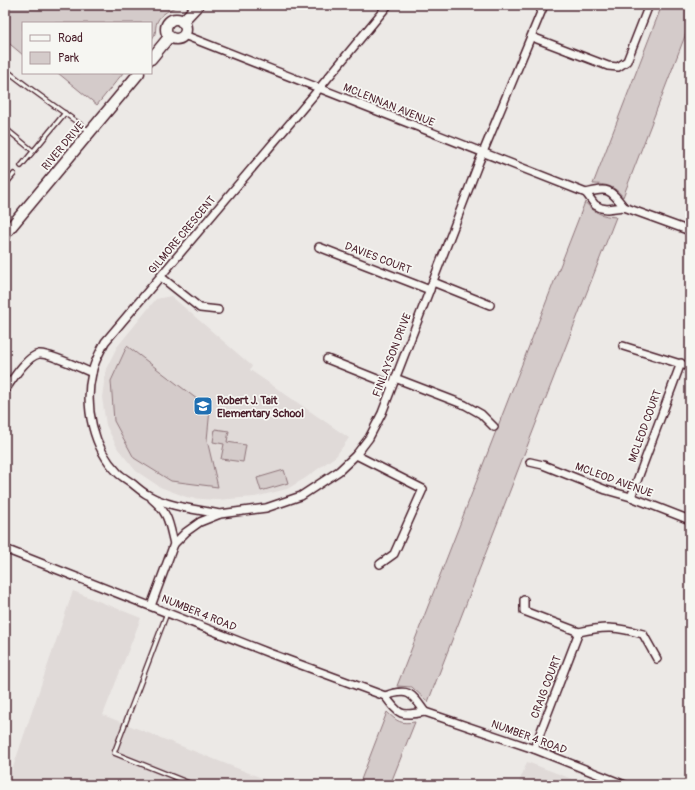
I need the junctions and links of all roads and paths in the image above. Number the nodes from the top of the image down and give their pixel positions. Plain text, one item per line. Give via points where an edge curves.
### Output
1 (198, 5) edge
2 (388, 5) edge
3 (544, 5) edge
4 (649, 5) edge
5 (182, 22) junction
6 (184, 36) junction
7 (169, 37) junction
8 (532, 37) junction
9 (152, 58) edge
10 (5, 69) edge
11 (138, 74) edge
12 (318, 89) junction
13 (65, 113) junction
14 (5, 128) edge
15 (90, 132) junction
16 (33, 151) junction
17 (483, 153) junction
18 (21, 166) dead end
19 (14, 174) dead end
20 (5, 184) edge
21 (586, 193) junction
22 (624, 206) junction
23 (6, 230) edge
24 (690, 231) edge
25 (319, 248) dead end
26 (161, 277) junction
27 (433, 282) junction
28 (430, 290) junction
29 (490, 305) dead end
30 (218, 310) dead end
31 (623, 346) dead end
32 (327, 359) dead end
33 (681, 363) junction
34 (690, 367) edge
35 (92, 373) junction
36 (393, 381) junction
37 (5, 390) edge
38 (494, 427) dead end
39 (356, 455) junction
40 (530, 462) dead end
41 (147, 495) junction
42 (631, 497) junction
43 (220, 514) junction
44 (690, 520) edge
45 (174, 544) junction
46 (5, 549) edge
47 (380, 564) dead end
48 (524, 600) dead end
49 (151, 606) junction
50 (167, 612) junction
51 (579, 632) junction
52 (657, 659) dead end
53 (384, 696) junction
54 (425, 712) junction
55 (534, 750) junction
56 (612, 782) edge
57 (194, 785) edge
58 (625, 785) edge

1 - 5 street
2 - 12 street, GILMORE CRESCENT
3 - 8 street, FINLAYSON DRIVE
4 - 8 street via 627,61 618,67 608,66
5 - 6 street via 186,30
5 - 7 street via 176,19 167,24 166,31
6 - 7 street via 175,39
6 - 12 street, MCLENNAN AVENUE
7 - 9 street
8 - 17 street, FINLAYSON DRIVE
10 - 13 lane
11 - 15 street, RIVER DRIVE
12 - 17 street, MCLENNAN AVENUE
12 - 26 street, GILMORE CRESCENT
13 - 15 lane
13 - 16 lane
14 - 16 lane
15 - 23 street, RIVER DRIVE
16 - 18 lane
17 - 21 street, MCLENNAN AVENUE
17 - 27 street, FINLAYSON DRIVE
19 - 20 lane
21 - 22 street, MCLENNAN AVENUE via 600,189 608,191
21 - 22 street, MCLENNAN AVENUE via 595,205 601,208
22 - 24 street, MCLENNAN AVENUE
25 - 28 street, DAVIES COURT
26 - 30 street via 200,308
26 - 35 street, GILMORE CRESCENT via 105,342
27 - 28 street, FINLAYSON DRIVE
27 - 29 street
28 - 36 street, FINLAYSON DRIVE
31 - 33 street
32 - 36 street
33 - 34 street
33 - 42 street, MCLEOD COURT
35 - 37 street via 48,355 38,354 23,366
35 - 41 street, GILMORE CRESCENT via 89,402 91,418 104,455 118,473
36 - 38 street via 465,405 481,414
36 - 39 street, FINLAYSON DRIVE via 382,413 369,438
39 - 43 street, FINLAYSON DRIVE via 301,496 266,508
39 - 47 street via 423,489 394,554
40 - 42 street, MCLEOD AVENUE
41 - 43 street, GILMORE CRESCENT via 185,508
41 - 45 street, GILMORE CRESCENT via 159,504 166,514
42 - 44 street, MCLEOD AVENUE
43 - 45 street, FINLAYSON DRIVE via 200,522
45 - 49 street, FINLAYSON DRIVE
46 - 49 street, NUMBER 4 ROAD
48 - 51 street via 524,611
49 - 50 street, NUMBER 4 ROAD
50 - 53 street, NUMBER 4 ROAD
50 - 57 lane via 114,753
51 - 52 street via 599,627 623,628 643,634
51 - 55 street, CRAIG COURT
53 - 54 street, NUMBER 4 ROAD via 400,714
53 - 54 street via 403,692 413,696
54 - 55 street, NUMBER 4 ROAD
55 - 56 street, NUMBER 4 ROAD
56 - 58 street, NUMBER 4 ROAD

